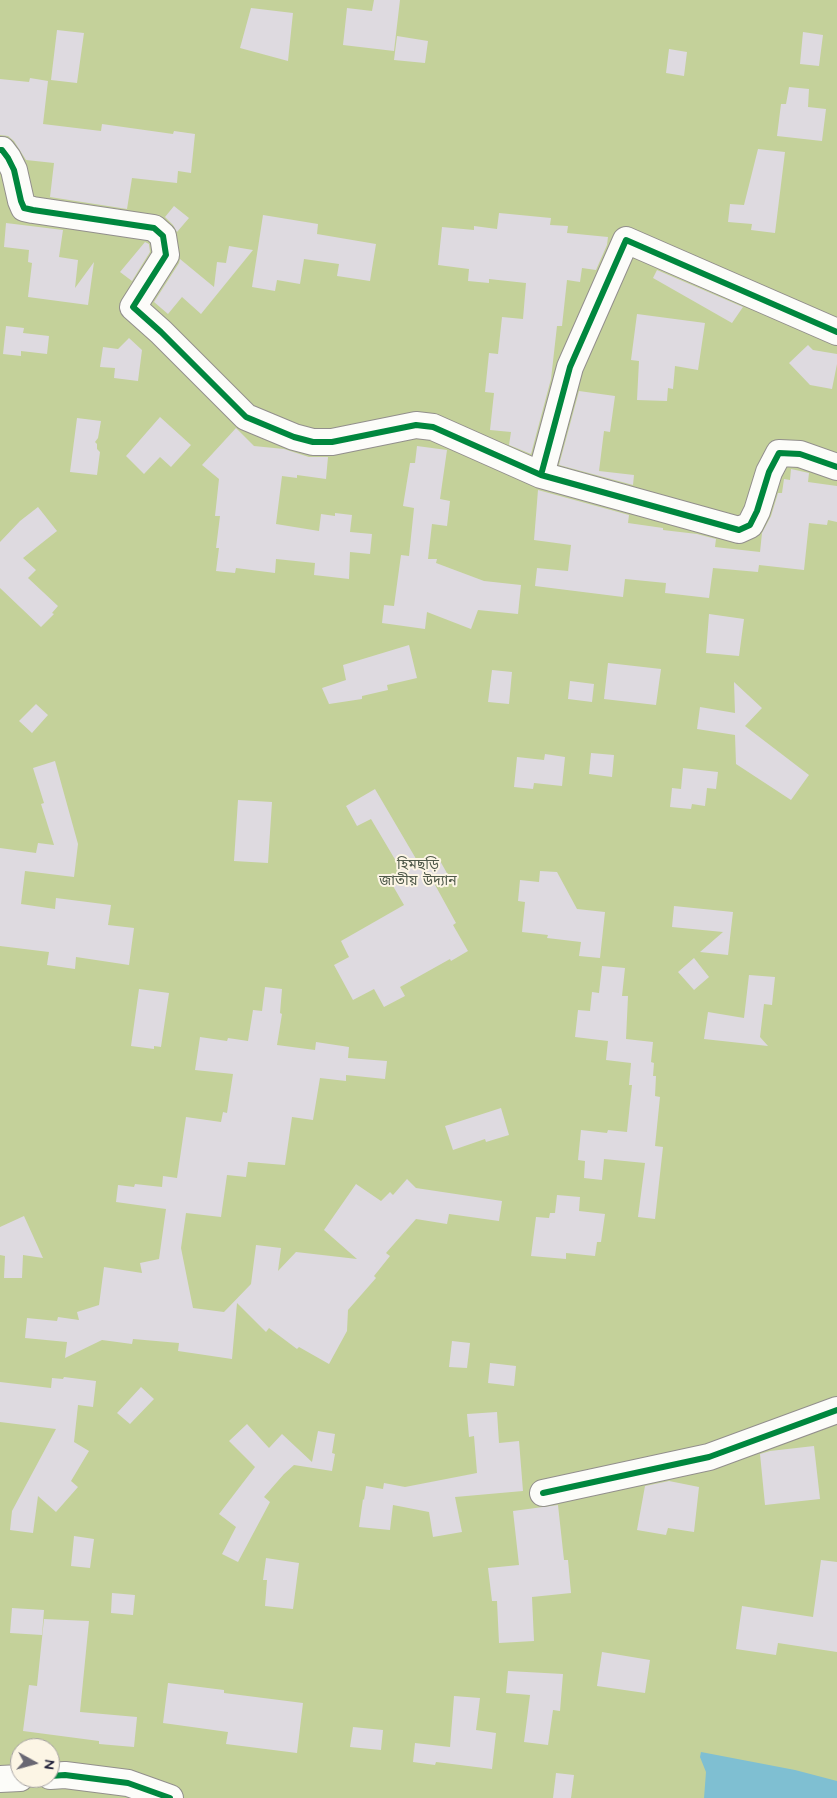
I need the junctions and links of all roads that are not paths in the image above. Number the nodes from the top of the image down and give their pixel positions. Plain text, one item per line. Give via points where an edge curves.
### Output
1 (0, 150) edge
2 (837, 332) edge
3 (837, 468) edge
4 (541, 475) junction
5 (837, 1410) edge
6 (543, 1493) dead end
7 (60, 1775) edge
8 (170, 1798) edge

1 - 4 street via 14,170 24,208 154,228 162,236 166,255 133,307 246,417 313,442 332,442 416,425 433,427
2 - 4 street via 626,240 570,367
3 - 4 street via 800,454 779,453 750,525 739,530
5 - 6 street via 709,1457
7 - 8 street via 128,1783

